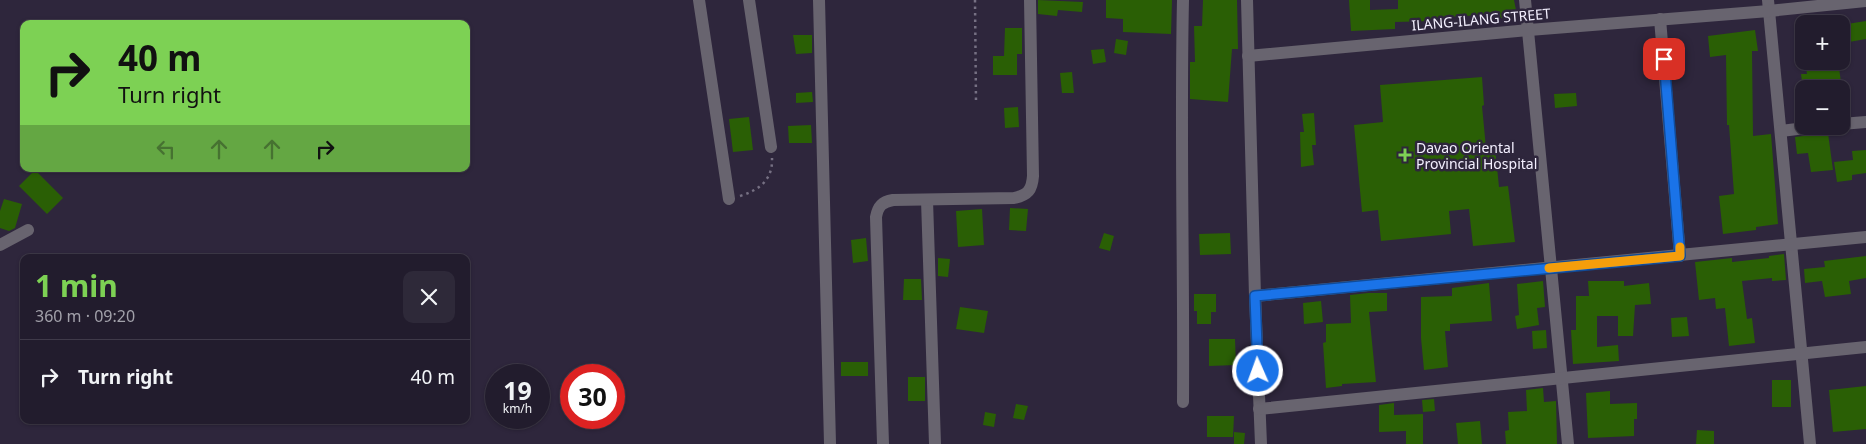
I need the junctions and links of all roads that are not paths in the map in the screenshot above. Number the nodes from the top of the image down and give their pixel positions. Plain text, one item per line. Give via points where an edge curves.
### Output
1 (699, 0) edge
2 (750, 0) edge
3 (819, 0) edge
4 (1030, 0) edge
5 (1182, 0) edge
6 (1247, 0) edge
7 (1525, 0) edge
8 (1866, 0) edge
9 (1768, 5) edge
10 (1660, 19) junction
11 (1529, 30) junction
12 (1248, 56) junction
13 (1866, 122) edge
14 (1850, 123) edge
15 (1795, 129) edge
16 (1781, 130) junction
17 (771, 147) road end
18 (729, 199) road end
19 (928, 200) junction
20 (28, 230) dead end
21 (1866, 237) edge
22 (0, 245) edge
23 (1792, 245) junction
24 (1680, 256) junction
25 (1551, 268) junction
26 (1255, 296) junction
27 (1866, 347) edge
28 (1802, 353) junction
29 (1561, 378) junction
30 (1183, 402) dead end
31 (1259, 409) junction
32 (830, 444) edge
33 (882, 444) edge
34 (935, 444) edge
35 (1261, 444) edge
36 (1568, 444) edge
37 (1810, 444) edge

1 - 18 street
2 - 17 street
3 - 32 street
4 - 19 street via 1033,176 1030,191 1014,198
5 - 30 street
6 - 12 street
7 - 11 street
8 - 9 street, ILANG-ILANG STREET
9 - 10 street, ILANG-ILANG STREET
9 - 16 street
10 - 11 street, ILANG-ILANG STREET
10 - 24 street
11 - 12 street, ILANG-ILANG STREET
11 - 25 street
12 - 26 street
13 - 14 street
15 - 16 street
16 - 23 street
19 - 33 street via 893,200 877,209
19 - 34 street
20 - 22 street
21 - 23 street
23 - 24 street
23 - 28 street
24 - 25 street
25 - 26 street
25 - 29 street
26 - 31 street
27 - 28 street
28 - 29 street
28 - 37 street
29 - 31 street
29 - 36 street
31 - 35 street

